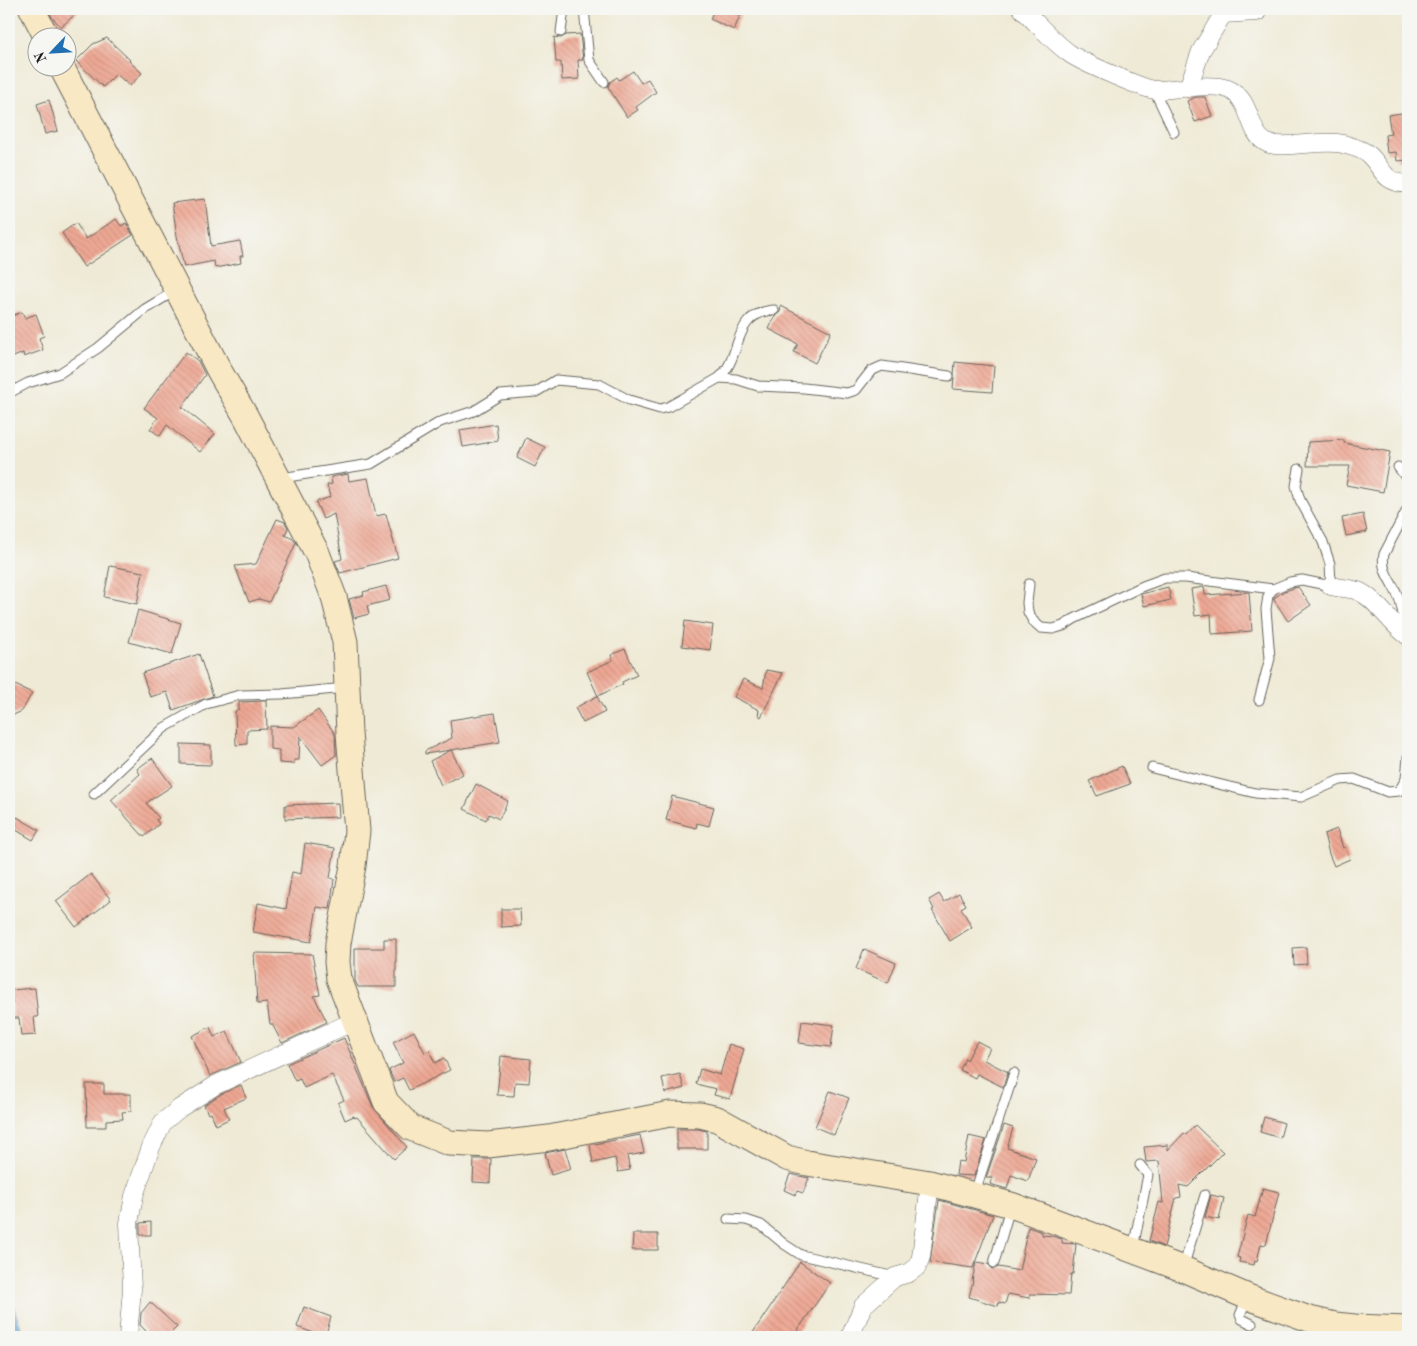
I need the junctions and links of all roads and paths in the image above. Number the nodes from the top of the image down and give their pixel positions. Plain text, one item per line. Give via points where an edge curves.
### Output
1 (32, 9) edge
2 (564, 9) edge
3 (584, 9) edge
4 (1022, 9) edge
5 (1258, 9) edge
6 (42, 28) edge
7 (561, 32) dead end
8 (67, 78) edge
9 (604, 82) dead end
10 (1188, 88) junction
11 (1154, 90) junction
12 (1174, 132) dead end
13 (1408, 184) edge
14 (178, 289) junction
15 (774, 310) dead end
16 (949, 376) dead end
17 (719, 378) junction
18 (9, 393) edge
19 (1398, 467) dead end
20 (1298, 469) dead end
21 (278, 478) junction
22 (1408, 480) edge
23 (1408, 508) edge
24 (1029, 584) dead end
25 (1331, 586) junction
26 (1273, 589) junction
27 (1408, 635) edge
28 (346, 688) junction
29 (1259, 700) dead end
30 (1408, 757) edge
31 (1152, 768) dead end
32 (94, 794) dead end
33 (354, 1021) junction
34 (1014, 1073) dead end
35 (1140, 1165) dead end
36 (930, 1183) junction
37 (974, 1195) junction
38 (1205, 1195) dead end
39 (1011, 1205) junction
40 (728, 1219) dead end
41 (1132, 1250) junction
42 (994, 1263) dead end
43 (1182, 1268) junction
44 (895, 1277) junction
45 (1248, 1297) junction
46 (1252, 1324) dead end
47 (1408, 1329) edge
48 (128, 1337) edge
49 (850, 1337) edge

1 - 6 street
2 - 7 lane
3 - 9 lane via 589,60
4 - 11 street via 1069,54
5 - 10 street via 1257,12 1223,14 1201,51
8 - 14 street
10 - 11 street
10 - 13 street via 1215,86 1230,90 1243,100 1257,134 1266,143 1322,141 1343,144 1366,152 1389,179
11 - 12 lane
14 - 18 lane via 145,309 98,348 60,372
14 - 21 street
15 - 17 lane via 764,311 746,324 726,372
16 - 17 lane via 882,366 871,371 856,390 846,392 758,386
17 - 21 lane via 668,408 660,409 629,400 599,384 556,380 536,392 500,395 474,411 440,422 371,464
19 - 22 lane
20 - 25 lane via 1296,486 1323,542 1330,564
21 - 28 street via 317,552 334,597 345,642
23 - 27 lane via 1382,562 1398,594
24 - 26 lane via 1028,612 1041,628 1052,629 1165,578
25 - 26 lane via 1302,580
25 - 27 street via 1358,592 1372,600 1398,629
26 - 29 lane via 1266,609 1270,658
28 - 32 lane via 240,695 206,704 164,728
28 - 33 street via 357,831 337,962 339,979
30 - 31 lane via 1406,779 1399,791 1388,792 1354,779 1340,780 1301,797 1255,793
33 - 36 street via 386,1102 411,1128 449,1143 488,1145 549,1138 662,1115 686,1114 717,1119 787,1158 807,1164
33 - 48 street via 216,1085 163,1122 134,1196 129,1223 132,1289
34 - 37 lane
35 - 41 lane via 1148,1176
36 - 37 street
36 - 44 street via 921,1257 917,1267
37 - 39 street
38 - 43 lane
39 - 41 street
39 - 42 lane
40 - 44 lane via 761,1225 801,1255
41 - 43 street
43 - 45 street
44 - 49 street via 863,1306
45 - 46 lane via 1240,1315
45 - 47 street via 1335,1325

